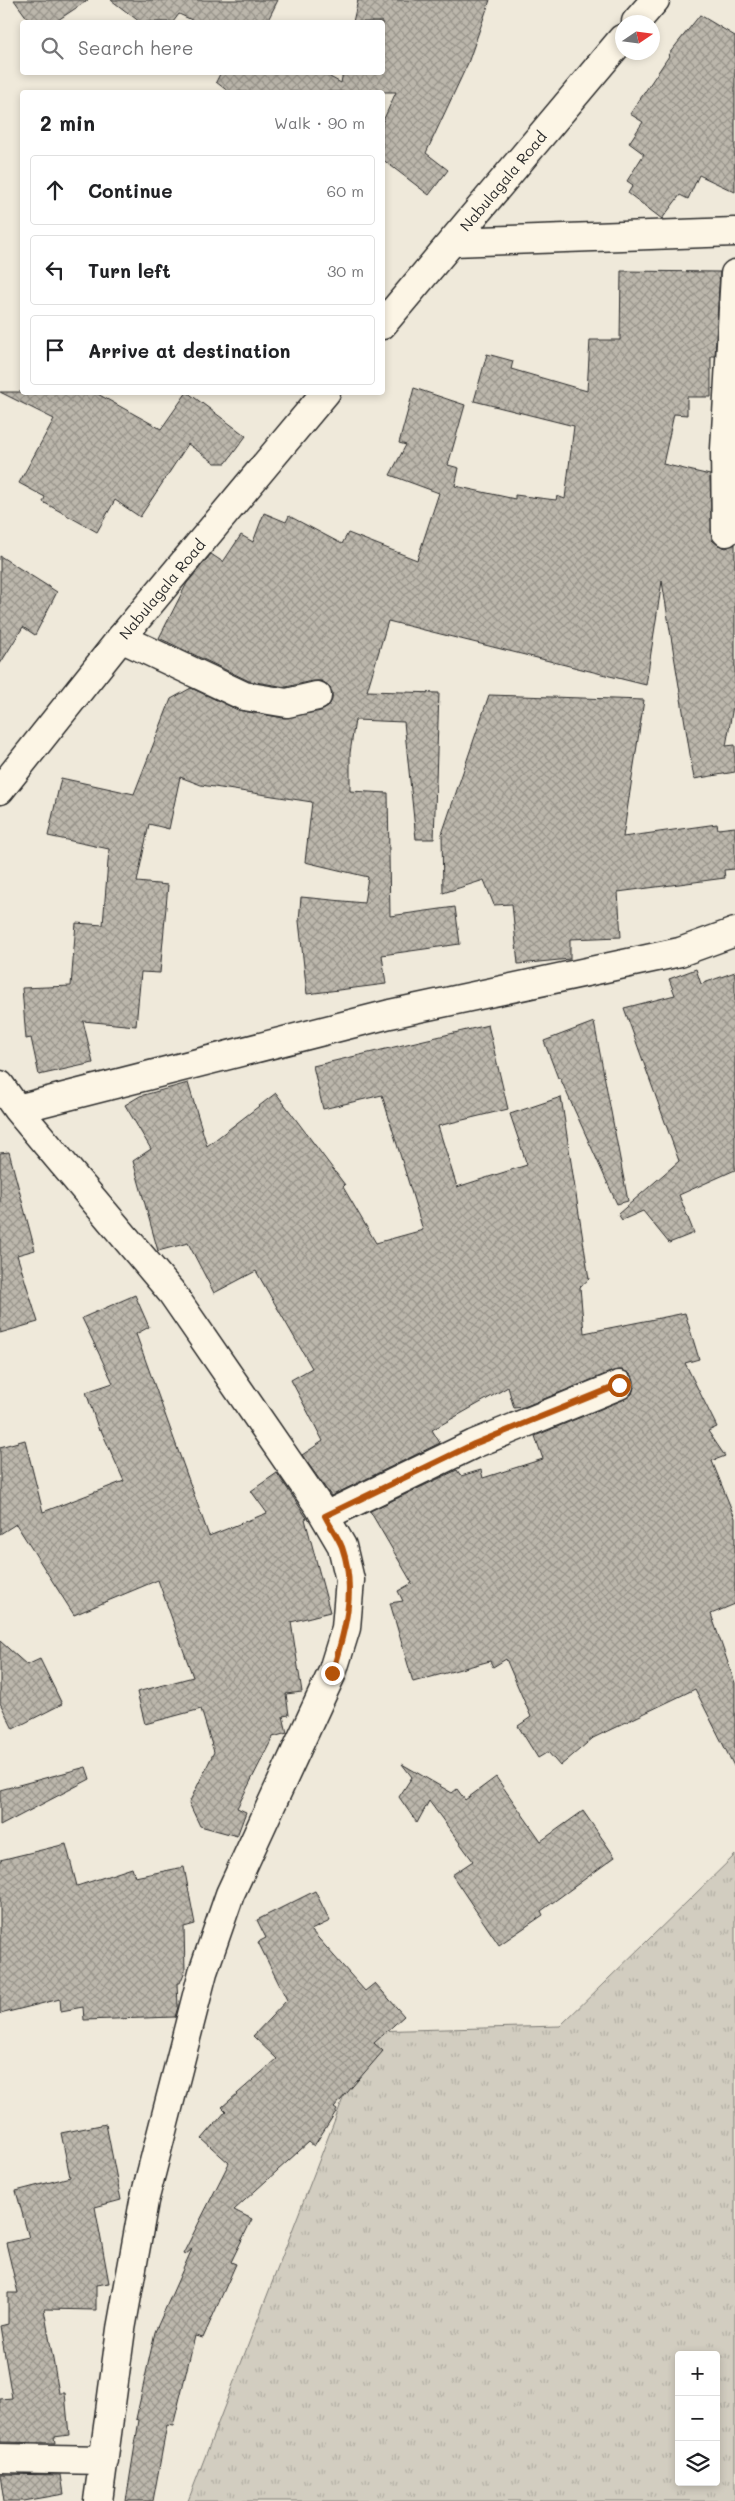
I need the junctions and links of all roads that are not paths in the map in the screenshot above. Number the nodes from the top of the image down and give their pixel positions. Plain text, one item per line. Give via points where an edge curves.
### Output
1 (655, 0) edge
2 (642, 15) edge
3 (615, 47) edge
4 (735, 232) edge
5 (452, 242) junction
6 (735, 274) edge
7 (385, 321) edge
8 (324, 395) edge
9 (726, 532) dead end
10 (121, 638) junction
11 (317, 696) dead end
12 (1, 785) edge
13 (735, 932) edge
14 (0, 1085) edge
15 (17, 1109) junction
16 (619, 1385) dead end
17 (325, 1516) junction
18 (0, 2458) edge
19 (104, 2460) junction
20 (98, 2501) edge

1 - 2 street
3 - 5 street, Nabulagala Road
4 - 5 street
5 - 7 street, Nabulagala Road
6 - 9 street via 725,449
8 - 10 street, Nabulagala Road
10 - 11 street via 244,696 287,704
10 - 12 street, Nabulagala Road
13 - 15 street via 680,952 390,1014
14 - 15 street
15 - 17 street via 172,1293
16 - 17 street via 474,1444
17 - 19 street via 342,1546 350,1580 346,1628 332,1673 230,1894 203,1972 144,2201
18 - 19 street
19 - 20 street

